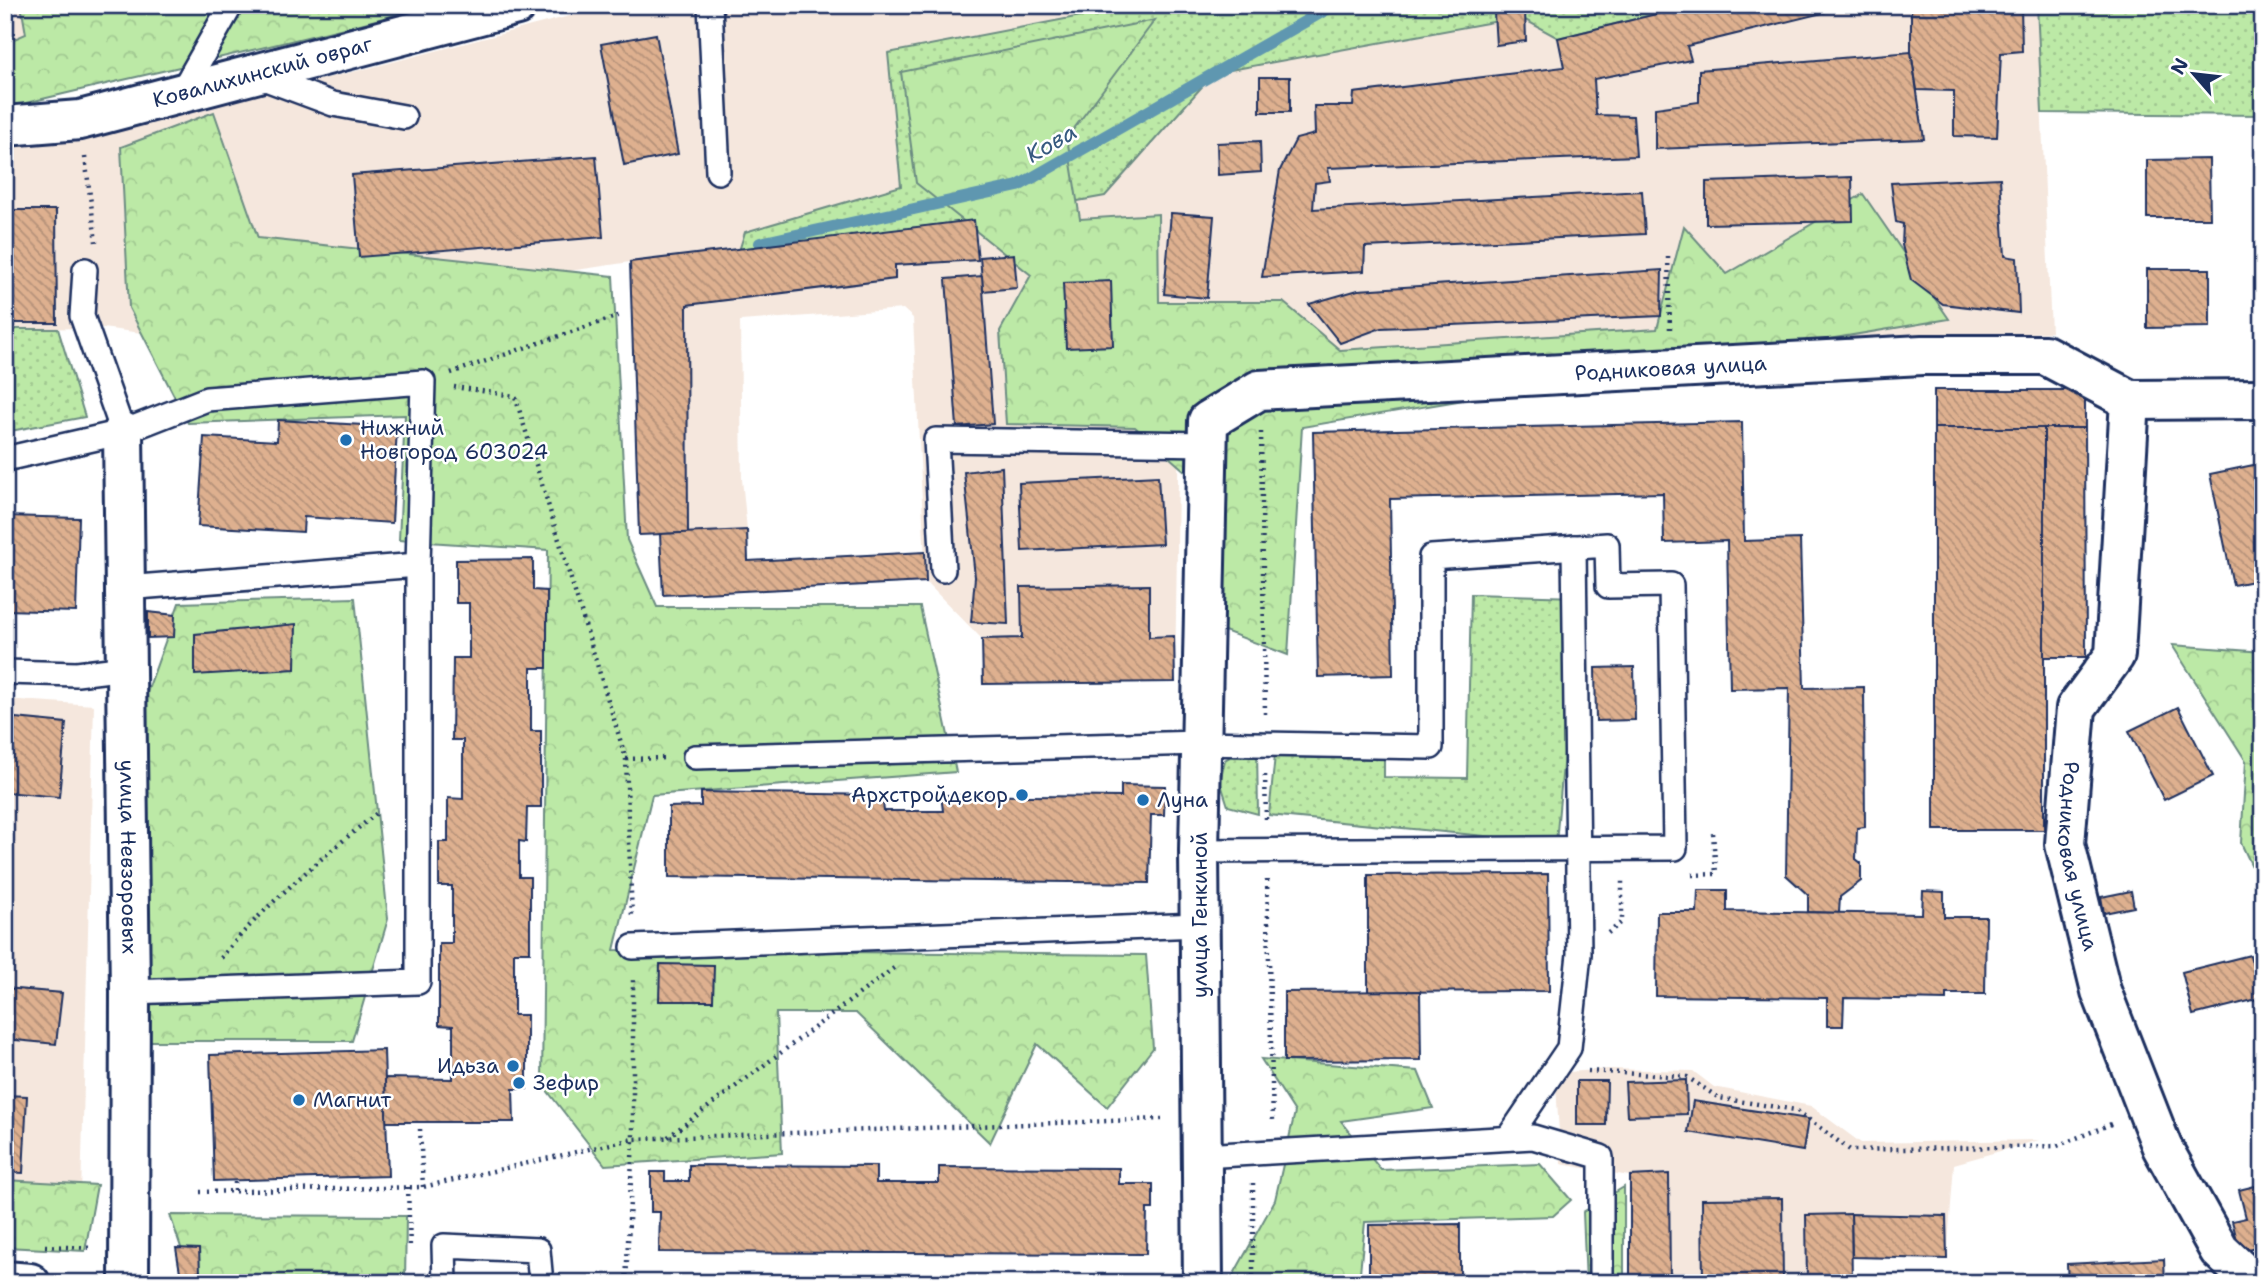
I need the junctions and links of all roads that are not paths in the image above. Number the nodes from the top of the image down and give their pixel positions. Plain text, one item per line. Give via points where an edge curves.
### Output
1 (230, 5) edge
2 (517, 5) edge
3 (709, 5) edge
4 (428, 16) edge
5 (252, 74) junction
6 (181, 93) junction
7 (404, 117) dead end
8 (5, 126) edge
9 (718, 172) dead end
10 (86, 270) dead end
11 (2263, 399) edge
12 (2130, 400) junction
13 (123, 432) junction
14 (1208, 433) junction
15 (5, 459) edge
16 (1574, 547) junction
17 (418, 565) junction
18 (943, 570) dead end
19 (125, 589) junction
20 (126, 668) junction
21 (5, 672) edge
22 (1200, 743) junction
23 (695, 757) road end
24 (1577, 848) junction
25 (1199, 851) junction
26 (1199, 925) junction
27 (632, 947) road end
28 (130, 992) junction
29 (1508, 1138) junction
30 (1202, 1156) junction
31 (129, 1266) edge
32 (5, 1281) edge
33 (30, 1283) edge
34 (445, 1283) edge
35 (541, 1283) edge
36 (1203, 1283) edge
37 (1601, 1283) edge
38 (2255, 1283) edge

1 - 6 lane
2 - 4 street, Ковалихинский овраг
3 - 9 lane
4 - 5 street, Ковалихинский овраг
5 - 6 street, Ковалихинский овраг
5 - 7 lane via 333,104
6 - 8 street, Ковалихинский овраг via 80,120
10 - 13 lane via 82,316
11 - 12 street, Родниковая улица
12 - 14 street, Родниковая улица via 2045,355 1922,355 1259,390
12 - 38 street, Родниковая улица via 2115,655 2076,708 2066,844 2101,991 2162,1147 2218,1250
13 - 15 lane
13 - 17 lane via 207,398 424,382
13 - 19 street, улица Невзоровых
14 - 18 lane via 936,440
14 - 22 street, улица Генкиной
16 - 22 lane via 1431,557 1432,747
16 - 24 lane
16 - 24 lane via 1607,545 1608,586 1671,586 1675,848
17 - 19 lane
17 - 28 lane via 418,982
19 - 20 street, улица Невзоровых
20 - 21 lane via 77,674
20 - 28 street, улица Невзоровых
22 - 23 lane
22 - 25 street, улица Генкиной
24 - 25 lane
24 - 29 lane via 1579,954 1569,1048
25 - 26 street, улица Генкиной
26 - 27 lane
26 - 30 street, улица Генкиной
28 - 31 street, улица Невзоровых
29 - 30 lane
29 - 37 lane via 1533,1137 1601,1157
30 - 36 street, улица Генкиной
32 - 33 street
34 - 35 lane via 444,1246 538,1250

